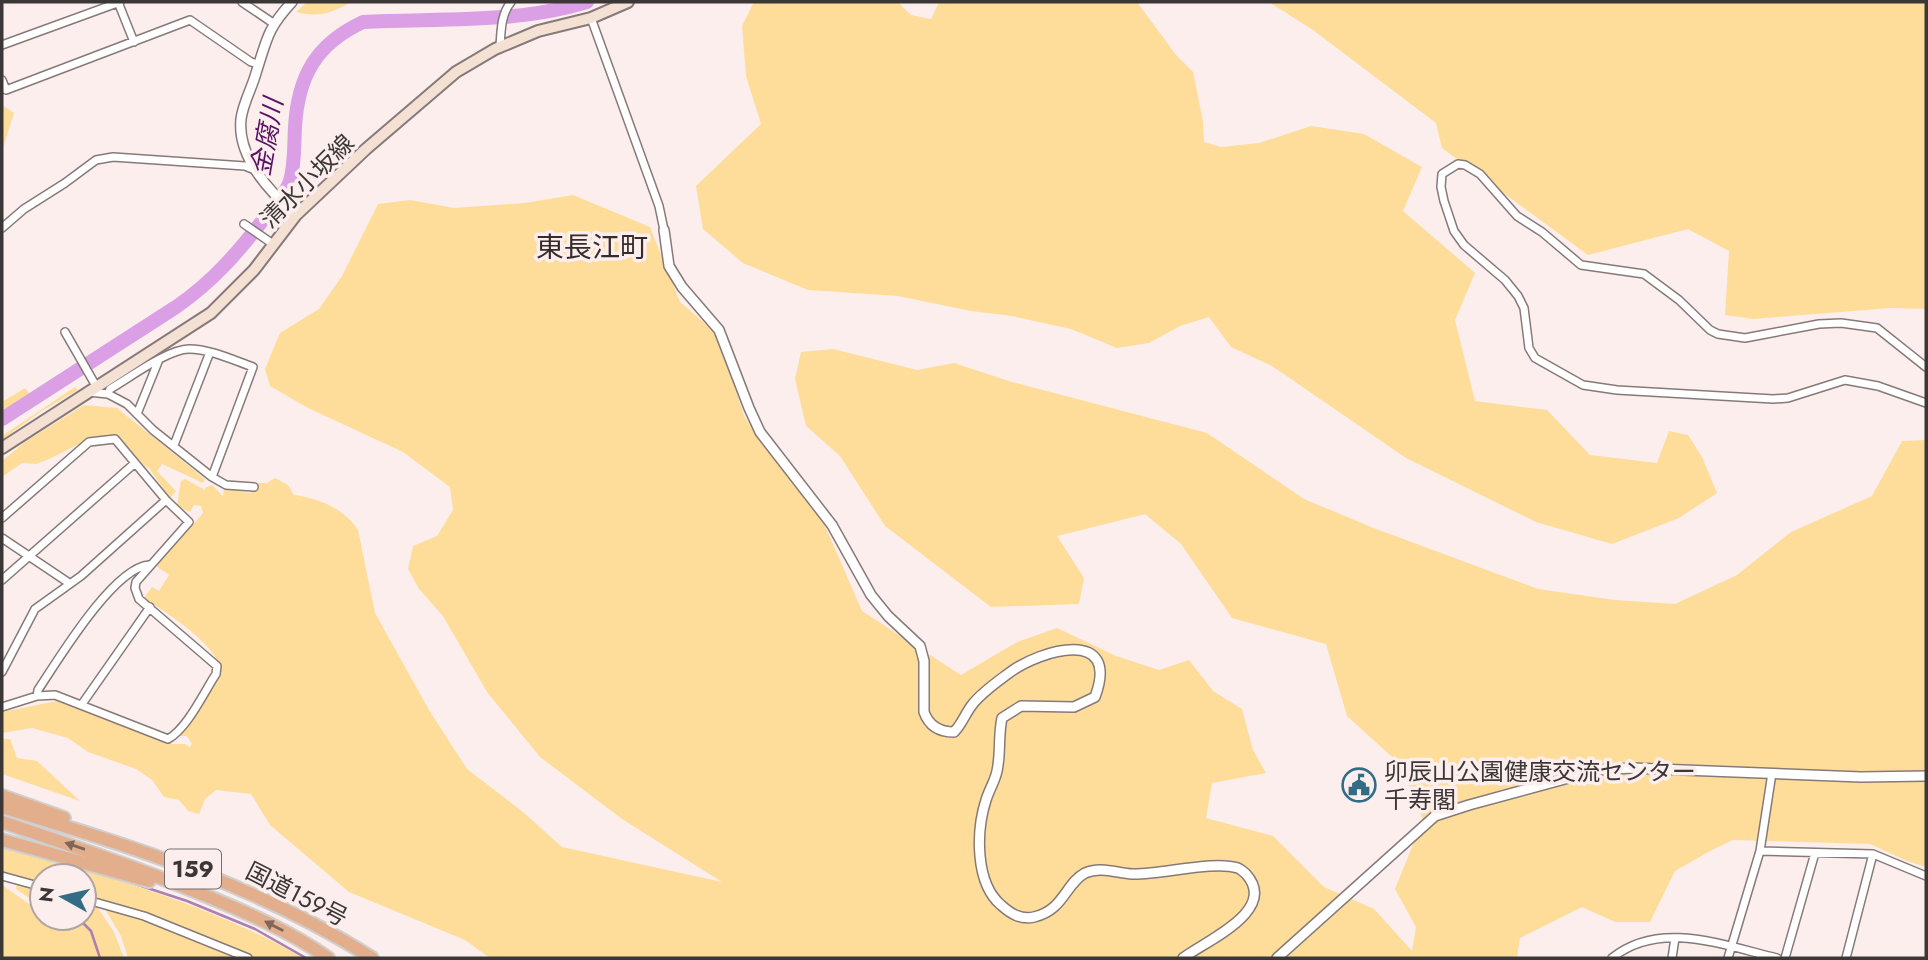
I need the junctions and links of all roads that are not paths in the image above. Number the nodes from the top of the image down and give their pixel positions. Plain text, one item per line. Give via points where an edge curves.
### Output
1 (119, 2) edge
2 (243, 2) edge
3 (292, 2) edge
4 (511, 2) edge
5 (628, 2) edge
6 (591, 18) junction
7 (272, 23) junction
8 (134, 42) junction
9 (2, 45) edge
10 (500, 47) junction
11 (258, 64) junction
12 (2, 80) edge
13 (255, 170) junction
14 (292, 211) junction
15 (244, 224) dead end
16 (2, 228) edge
17 (664, 230) joint
18 (270, 241) junction
19 (65, 332) dead end
20 (210, 352) junction
21 (159, 360) junction
22 (1926, 368) edge
23 (92, 389) junction
24 (108, 394) junction
25 (1926, 403) edge
26 (137, 414) junction
27 (174, 446) junction
28 (2, 448) edge
29 (135, 463) junction
30 (212, 477) junction
31 (254, 487) dead end
32 (166, 500) junction
33 (2, 518) edge
34 (2, 538) edge
35 (29, 557) junction
36 (149, 565) junction
37 (2, 580) edge
38 (69, 583) junction
39 (150, 607) junction
40 (2, 672) edge
41 (37, 696) junction
42 (82, 704) junction
43 (2, 707) edge
44 (1772, 773) junction
45 (1926, 776) edge
46 (2, 796) edge
47 (2, 807) edge
48 (2, 822) edge
49 (2, 840) edge
50 (1760, 851) junction
51 (1815, 853) junction
52 (1873, 854) junction
53 (179, 864) junction
54 (2, 876) edge
55 (1926, 876) edge
56 (28, 883) edge
57 (98, 903) edge
58 (253, 915) junction
59 (1675, 938) junction
60 (1732, 946) junction
61 (248, 958) edge
62 (328, 958) edge
63 (372, 958) edge
64 (1183, 958) edge
65 (1277, 958) edge
66 (1612, 958) edge
67 (1672, 958) edge
68 (1728, 958) edge
69 (1777, 958) edge
70 (1785, 958) edge
71 (1846, 958) edge

1 - 8 street
1 - 9 street
2 - 7 street
3 - 7 street
4 - 10 street via 501,24
5 - 6 main road, 清水小坂線
6 - 10 main road, 清水小坂線 via 538,31
6 - 17 street
7 - 11 street
8 - 11 street via 190,20
8 - 12 street via 6,90
10 - 14 main road, 清水小坂線 via 456,72
11 - 13 street via 241,118 242,141
13 - 14 street
13 - 16 street via 113,157 96,160
14 - 18 main road, 清水小坂線
15 - 18 street
17 - 64 street via 669,265 719,330 760,432 832,525 871,596 920,646 924,712 933,726 954,732 981,696 1012,671 1038,658 1070,650 1097,658 1101,680 1094,697 1074,707 1021,706 1002,718 997,773 981,827 982,867 989,891 1014,916 1032,918 1051,911 1083,875 1095,870 1140,874 1211,866 1246,873 1254,901 1245,916
18 - 23 main road, 清水小坂線 via 254,270 211,313
19 - 23 street
20 - 21 street via 185,348
20 - 27 street
20 - 30 street via 253,367
21 - 24 street
21 - 26 street
22 - 25 street via 1877,328 1830,324 1745,338 1718,334 1644,274 1573,260 1517,216 1480,174 1465,165 1452,166 1443,174 1441,187 1454,231 1518,296 1535,358 1583,385 1773,399 1845,380
23 - 24 street
23 - 28 main road, 清水小坂線
24 - 26 street
26 - 27 street
27 - 30 street
29 - 32 street
29 - 33 street via 115,439 92,440
29 - 35 street
30 - 31 street via 226,485
32 - 36 street via 189,524
32 - 38 street
34 - 35 street
35 - 37 street
35 - 38 street
36 - 39 street via 135,588 139,599
36 - 41 street via 130,573 98,603
38 - 40 street via 35,609
39 - 42 street
39 - 42 street via 217,666 177,735 168,739
41 - 42 street via 55,695
41 - 43 street
44 - 45 street
44 - 50 street
44 - 65 street via 1642,768 1598,771 1435,816
46 - 53 highway, 159
47 - 53 highway, 国道159号 / 159
58 -> 48 highway, 国道159号 / 159 via 166,879
49 - 58 highway, 159
50 - 51 street
50 - 60 street
51 - 52 street
51 - 70 street
52 - 55 street
52 - 71 street
53 - 63 highway, 国道159号 / 159 via 255,895
54 - 56 street
57 - 61 street via 144,916
62 -> 58 highway, 国道159号 / 159
59 - 60 street
59 - 66 street via 1632,946
59 - 67 street
60 - 68 street
60 - 69 street

